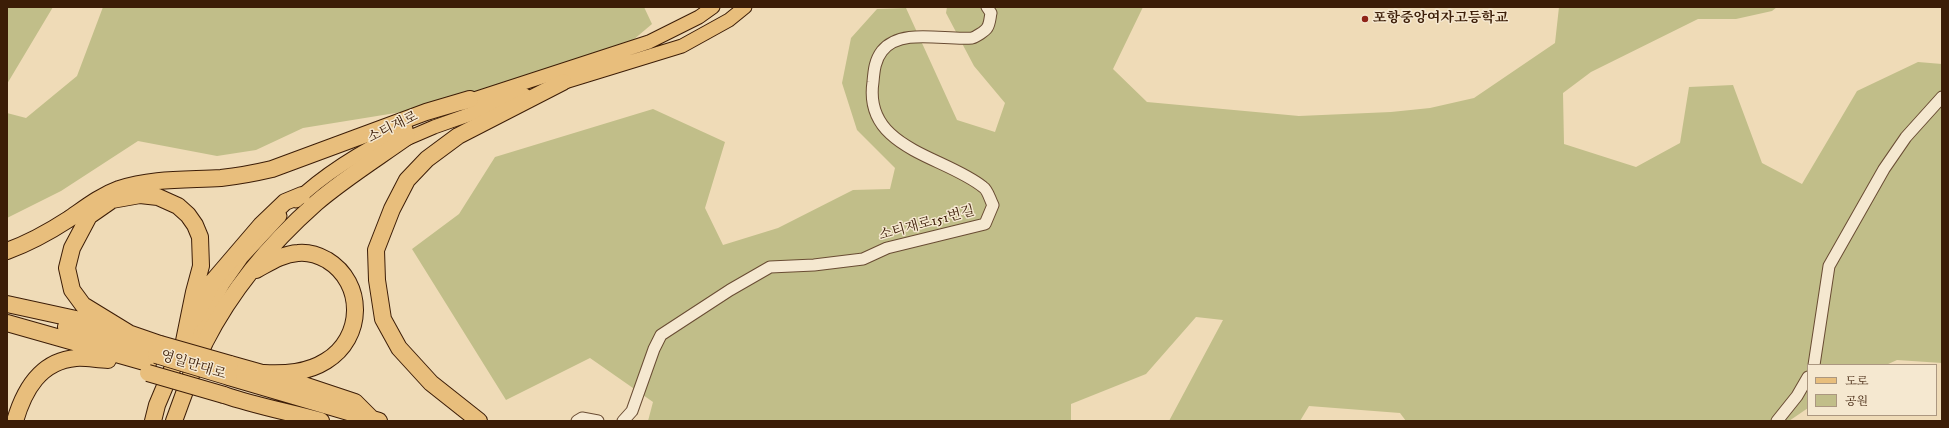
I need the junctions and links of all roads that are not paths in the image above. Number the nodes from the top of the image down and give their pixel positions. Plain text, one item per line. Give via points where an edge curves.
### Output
1 (713, 7) edge
2 (745, 7) edge
3 (987, 7) edge
4 (563, 82) junction
5 (1942, 96) edge
6 (470, 99) junction
7 (407, 137) junction
8 (302, 195) junction
9 (7, 251) edge
10 (243, 282) junction
11 (7, 304) edge
12 (7, 312) edge
13 (7, 323) edge
14 (7, 332) edge
15 (132, 334) junction
16 (184, 341) junction
17 (153, 359) junction
18 (108, 360) junction
19 (1814, 364) edge
20 (264, 373) junction
21 (1807, 379) edge
22 (226, 381) junction
23 (184, 394) junction
24 (160, 398) junction
25 (249, 404) junction
26 (374, 419) edge
27 (15, 421) edge
28 (149, 421) edge
29 (152, 421) edge
30 (160, 421) edge
31 (170, 421) edge
32 (174, 421) edge
33 (183, 421) edge
34 (273, 421) edge
35 (321, 421) edge
36 (342, 421) edge
37 (479, 421) edge
38 (577, 421) edge
39 (598, 421) edge
40 (623, 421) edge
41 (1777, 421) edge

1 - 6 main road, 소티재로 via 699,17 649,42 521,85
2 - 4 main road, 소티재로 via 729,20 682,46
3 - 40 street, 소티재로151번길 via 991,13 988,28 974,38 933,36 888,44 876,59 871,94 878,115 888,131 907,147 984,187 993,205 985,224 886,248 863,259 814,266 770,266 661,335 632,411
4 - 7 main road, 소티재로
4 - 37 highway via 458,136 427,159 407,180 376,250 377,280 383,319 399,348 431,383
5 - 19 street via 1906,137 1884,169 1829,266
6 - 8 main road, 소티재로 via 380,143 311,186
6 - 9 highway via 419,114 272,169 222,178 144,182 118,190 96,200 30,242
7 - 10 highway via 317,203 269,250
7 - 31 main road, 소티재로 via 358,164 317,194 232,286 196,350
8 - 16 highway via 285,202 260,225 214,281
8 - 30 main road, 소티재로 via 242,257 223,284 185,352
10 - 20 highway via 272,261 286,255 305,252 323,258 341,270 349,281 353,293 356,306 355,320 336,354 317,366 300,372
10 - 23 highway via 206,341
11 - 15 highway via 108,326
12 - 17 highway, 영일만대로 via 63,326
13 - 17 highway, 영일만대로
14 - 18 highway
15 - 16 highway via 83,305 72,290 67,268 72,248 89,216 112,200 140,195 158,197 178,206 188,215 200,237 201,266
15 - 17 highway
16 - 24 highway
17 - 18 highway
17 - 22 highway, 영일만대로
17 - 22 highway, bridge
18 - 27 highway via 76,358 44,370 30,385 21,401
20 - 22 highway
20 - 26 highway via 355,402
21 - 41 street
22 - 25 highway
22 - 26 highway, 영일만대로
22 - 36 highway, 영일만대로
23 - 32 highway
23 - 33 highway
24 - 28 highway
24 - 29 highway
25 - 34 highway via 264,412
25 - 35 highway
38 - 39 street via 582,418

